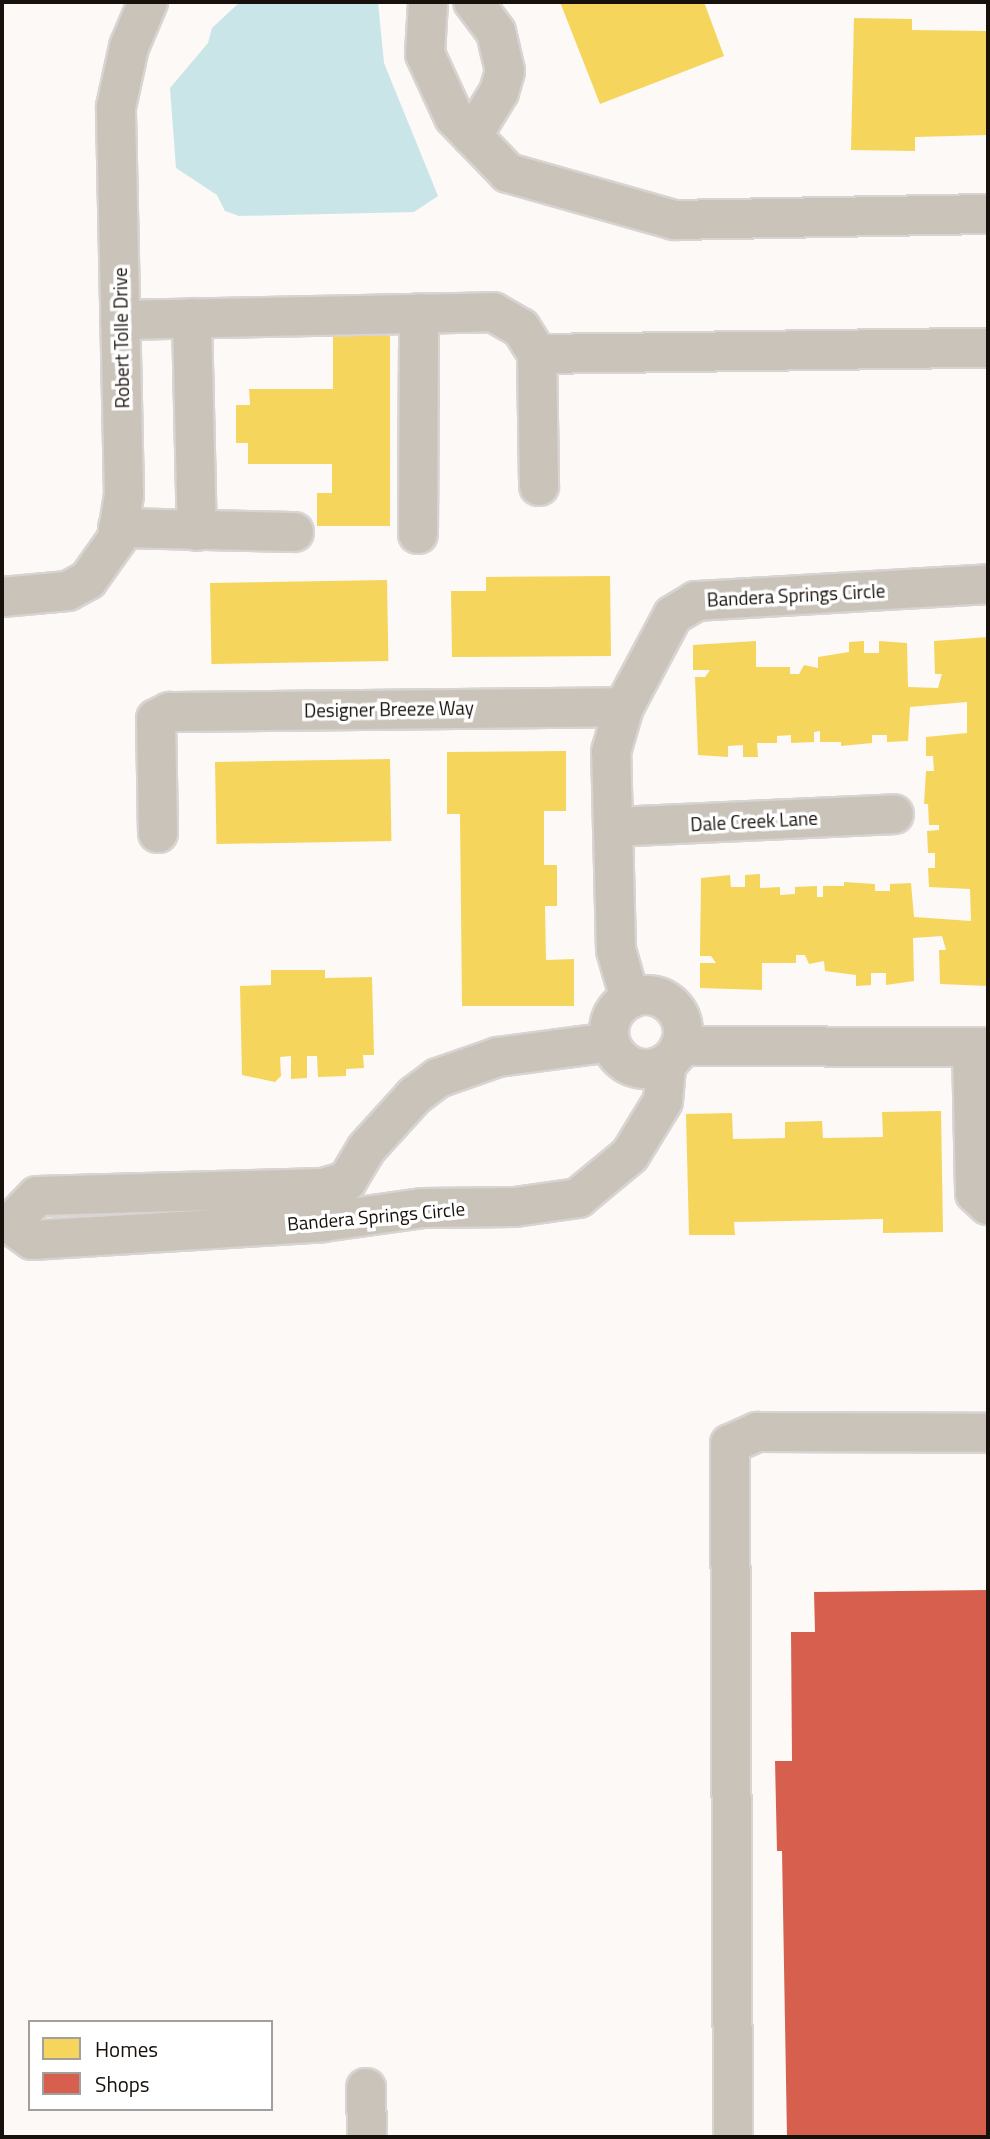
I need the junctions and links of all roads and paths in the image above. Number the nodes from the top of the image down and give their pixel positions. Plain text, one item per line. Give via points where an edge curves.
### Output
1 (148, 2) edge
2 (428, 2) edge
3 (473, 2) edge
4 (472, 136) junction
5 (988, 214) edge
6 (419, 313) junction
7 (192, 318) junction
8 (120, 320) junction
9 (988, 348) edge
10 (537, 354) junction
11 (538, 486) dead end
12 (118, 528) junction
13 (197, 531) junction
14 (294, 532) dead end
15 (418, 534) dead end
16 (988, 583) edge
17 (2, 597) edge
18 (624, 706) junction
19 (894, 814) dead end
20 (613, 827) junction
21 (158, 833) dead end
22 (630, 999) junction
23 (610, 1042) junction
24 (980, 1047) edge
25 (673, 1055) junction
26 (988, 1205) edge
27 (6, 1224) edge
28 (988, 1433) edge
29 (366, 2088) dead end
30 (367, 2137) edge
31 (733, 2137) edge

1 - 8 street, Robert Tolle Drive via 129,47 116,107
2 - 4 street via 425,54 454,117
3 - 4 street via 496,32 505,71 499,92
4 - 5 street via 508,173 674,220
6 - 7 street
6 - 10 street via 493,312 521,328
6 - 15 street
7 - 8 street
7 - 13 street
8 - 12 street, Robert Tolle Drive via 124,495
9 - 10 street
10 - 11 street
12 - 13 street
12 - 17 street, Robert Tolle Drive via 105,561 88,580 57,593
13 - 14 street
16 - 18 street, Bandera Springs Circle via 696,601 673,615
18 - 20 street, Bandera Springs Circle via 611,752
18 - 21 street, Designer Breeze Way via 170,712 156,719
19 - 20 street, Dale Creek Lane
20 - 22 street, Bandera Springs Circle via 617,950
22 - 23 street via 613,1016
22 - 25 street via 654,996 666,1001 681,1020
23 - 25 street via 631,1066 642,1069
23 - 27 street, Bandera Springs Circle via 498,1057 438,1078 414,1096 366,1149 347,1181 323,1188 37,1196
24 - 25 street
24 - 26 street via 975,1193
25 - 27 street, Bandera Springs Circle via 663,1101 630,1155 578,1198 515,1207 422,1208 324,1222 32,1240
28 - 31 street via 757,1432 730,1444
29 - 30 street

